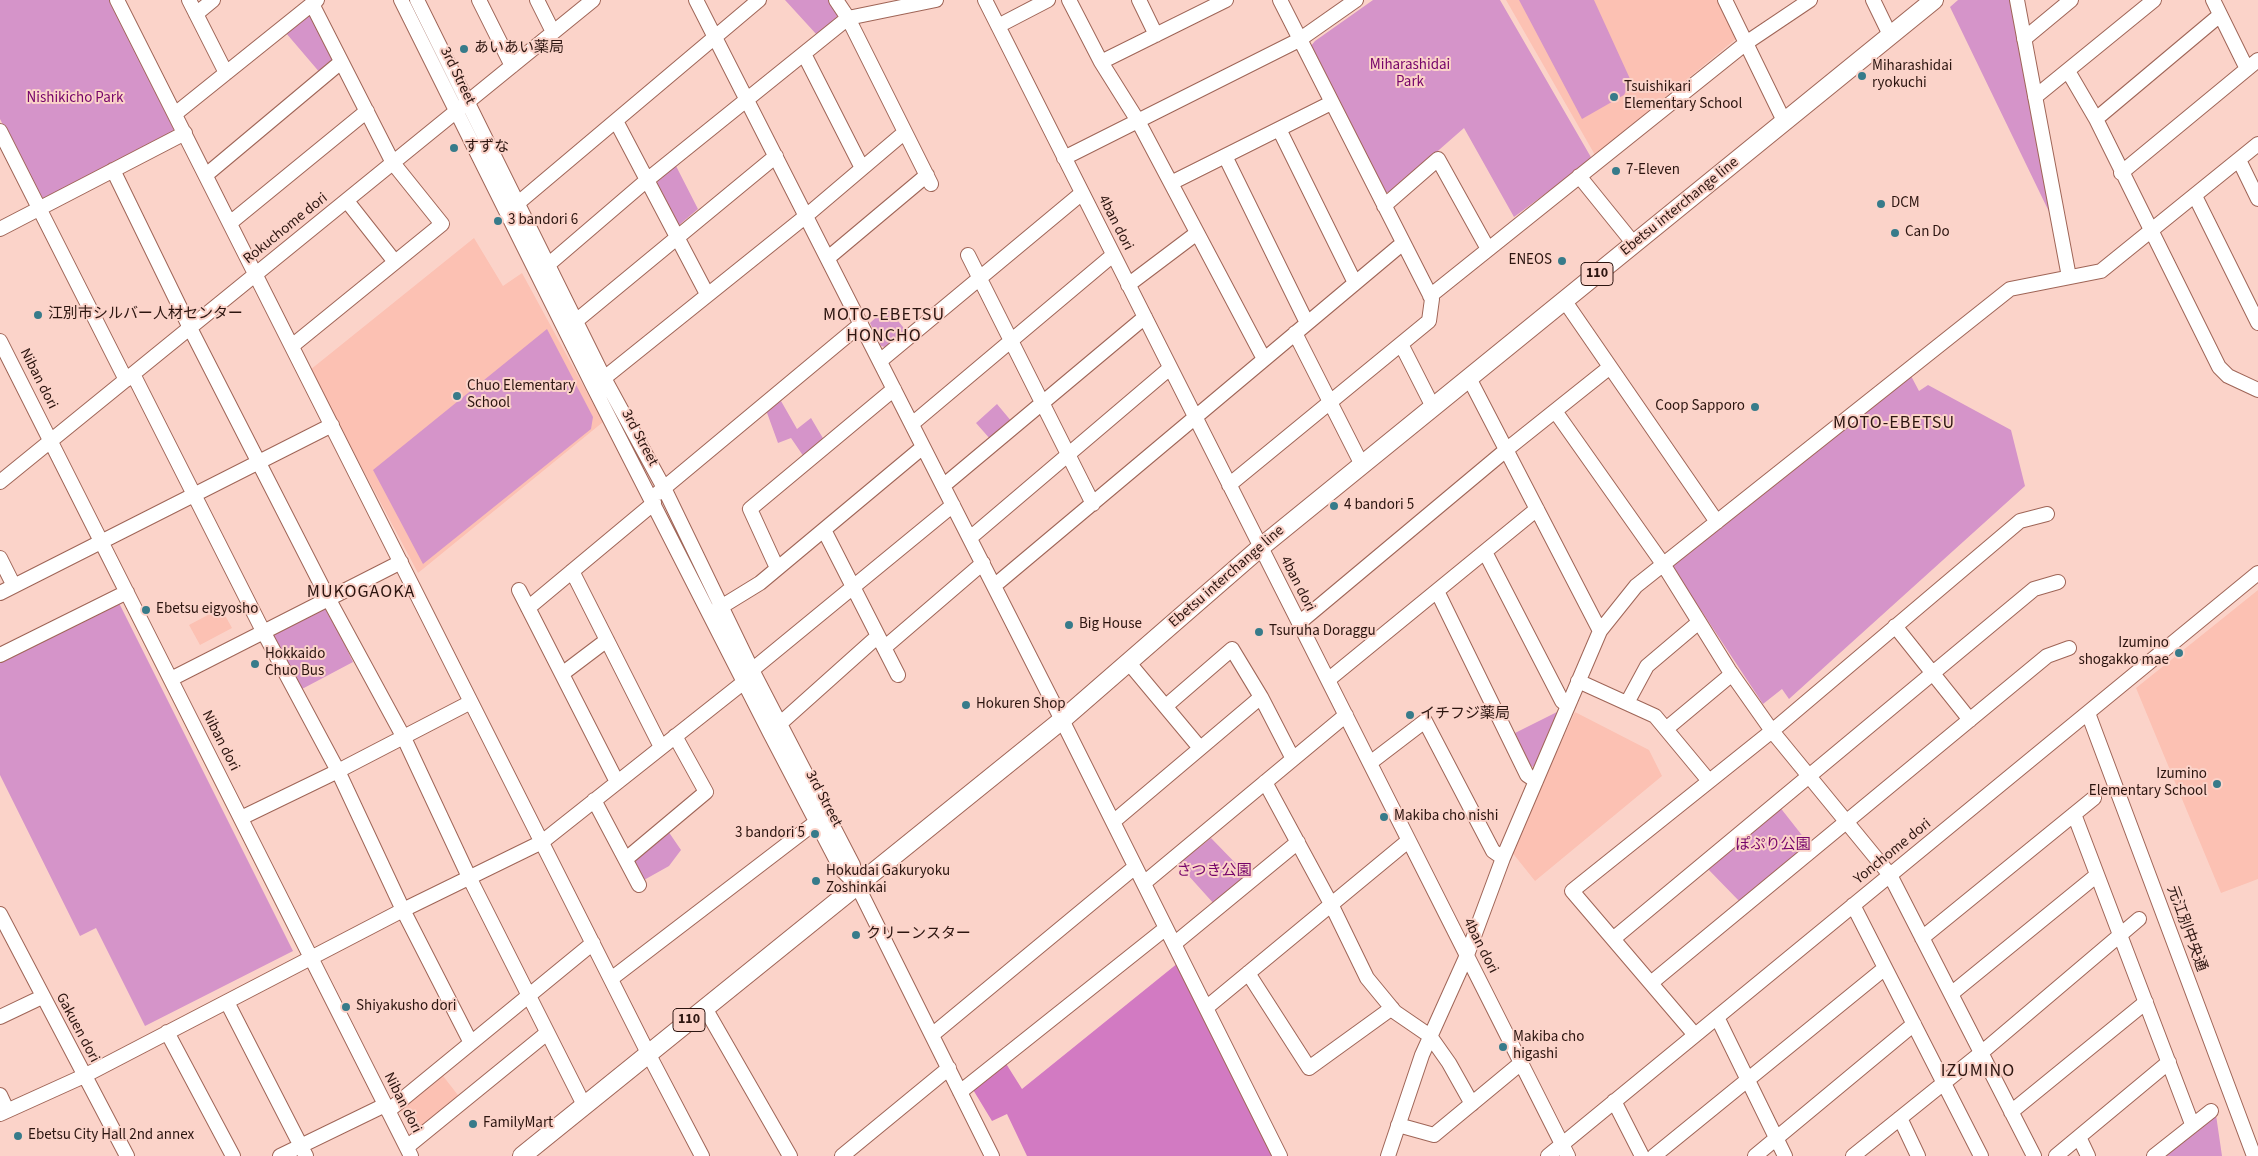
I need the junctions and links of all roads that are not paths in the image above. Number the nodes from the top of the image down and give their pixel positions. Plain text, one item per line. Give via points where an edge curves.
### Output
1 (117, 0) edge
2 (189, 0) edge
3 (213, 0) edge
4 (401, 0) edge
5 (417, 0) edge
6 (479, 0) edge
7 (537, 0) edge
8 (593, 0) edge
9 (696, 0) edge
10 (759, 0) edge
11 (836, 0) edge
12 (936, 0) edge
13 (985, 0) edge
14 (1048, 0) edge
15 (1068, 0) edge
16 (1139, 0) edge
17 (1226, 0) edge
18 (1280, 0) edge
19 (1356, 0) edge
20 (1725, 0) edge
21 (1810, 0) edge
22 (1872, 0) edge
23 (1934, 0) edge
24 (2017, 0) edge
25 (2071, 0) edge
26 (2154, 0) edge
27 (2213, 0) edge
28 (315, 2) edge
29 (1211, 3) edge
30 (196, 14) junction
31 (2220, 15) junction
32 (848, 18) junction
33 (998, 26) junction
34 (554, 32) junction
35 (1156, 35) junction
36 (1890, 35) junction
37 (715, 36) junction
38 (2024, 39) junction
39 (1299, 40) junction
40 (1746, 44) junction
41 (804, 54) junction
42 (342, 62) junction
43 (1101, 62) junction
44 (2252, 64) edge
45 (512, 66) junction
46 (2068, 71) junction
47 (226, 74) junction
48 (2035, 97) junction
49 (747, 100) junction
50 (468, 102) junction
51 (1331, 103) junction
52 (367, 112) junction
53 (457, 112) junction
54 (175, 114) junction
55 (2096, 119) junction
56 (616, 121) junction
57 (1138, 121) junction
58 (1784, 122) junction
59 (1279, 129) junction
60 (0, 131) edge
61 (905, 132) junction
62 (185, 133) junction
63 (2258, 144) edge
64 (776, 156) junction
65 (1225, 156) junction
66 (1064, 158) junction
67 (2239, 160) junction
68 (393, 163) junction
69 (862, 168) junction
70 (113, 170) junction
71 (2121, 173) junction
72 (206, 175) junction
73 (1580, 176) junction
74 (647, 180) junction
75 (1171, 183) junction
76 (1082, 192) junction
77 (2194, 196) junction
78 (2258, 199) edge
79 (346, 201) junction
80 (1384, 206) junction
81 (512, 208) junction
82 (39, 209) junction
83 (806, 216) junction
84 (230, 224) junction
85 (0, 229) edge
86 (2151, 231) junction
87 (1197, 233) junction
88 (677, 237) junction
89 (1403, 243) junction
90 (1634, 244) junction
91 (1488, 249) junction
92 (968, 255) dead end
93 (1113, 255) junction
94 (828, 258) junction
95 (395, 262) junction
96 (542, 269) junction
97 (256, 274) junction
98 (2069, 278) junction
99 (980, 279) junction
100 (1355, 283) junction
101 (1128, 284) junction
102 (707, 294) junction
103 (1430, 296) junction
104 (1564, 300) junction
105 (1145, 317) junction
106 (576, 321) junction
107 (1307, 323) junction
108 (2258, 323) edge
109 (861, 324) junction
110 (190, 328) junction
111 (1296, 333) junction
112 (0, 340) edge
113 (1011, 341) junction
114 (1401, 344) junction
115 (292, 346) junction
116 (1264, 359) junction
117 (880, 361) junction
118 (1610, 367) junction
119 (1170, 368) junction
120 (129, 377) junction
121 (1469, 378) junction
122 (599, 382) junction
123 (2256, 386) edge
124 (894, 389) junction
125 (1330, 402) junction
126 (1043, 403) junction
127 (1434, 407) junction
128 (1555, 411) junction
129 (1195, 418) junction
130 (912, 424) junction
131 (332, 425) junction
132 (51, 441) junction
133 (924, 447) junction
134 (1506, 450) junction
135 (1069, 456) junction
136 (258, 462) junction
137 (1362, 465) junction
138 (0, 482) edge
139 (1229, 485) junction
140 (943, 486) junction
141 (664, 488) junction
142 (194, 494) junction
143 (653, 501) junction
144 (1093, 504) junction
145 (953, 505) junction
146 (1537, 509) junction
147 (2047, 514) dead end
148 (1717, 522) junction
149 (824, 530) junction
150 (970, 538) junction
151 (101, 541) junction
152 (1260, 548) junction
153 (1485, 552) junction
154 (0, 558) edge
155 (401, 562) junction
156 (982, 563) junction
157 (1663, 564) junction
158 (777, 568) junction
159 (572, 571) junction
160 (2258, 573) edge
161 (2058, 582) dead end
162 (14, 586) junction
163 (994, 586) junction
164 (854, 588) junction
165 (519, 590) dead end
166 (1437, 591) junction
167 (127, 592) junction
168 (0, 593) edge
169 (328, 598) junction
170 (723, 606) junction
171 (528, 608) junction
172 (709, 614) junction
173 (1699, 622) junction
174 (1299, 623) junction
175 (1895, 626) junction
176 (263, 631) junction
177 (1600, 631) junction
178 (607, 640) junction
179 (881, 642) junction
180 (2069, 648) dead end
181 (0, 655) edge
182 (1128, 663) junction
183 (1933, 673) junction
184 (562, 674) junction
185 (1732, 674) junction
186 (898, 675) dead end
187 (748, 676) junction
188 (171, 679) junction
189 (1328, 680) junction
190 (1578, 681) junction
191 (1260, 697) junction
192 (472, 702) junction
193 (1627, 703) junction
194 (1166, 706) junction
195 (1568, 706) junction
196 (2088, 713) junction
197 (1346, 715) junction
198 (1062, 720) junction
199 (1970, 720) junction
200 (781, 724) junction
201 (1666, 729) junction
202 (1772, 731) junction
203 (770, 733) junction
204 (675, 736) junction
205 (404, 738) junction
206 (661, 747) junction
207 (1200, 748) junction
208 (1293, 759) junction
209 (1370, 763) junction
210 (338, 772) junction
211 (1809, 776) junction
212 (1536, 781) junction
213 (1709, 781) junction
214 (617, 782) junction
215 (1265, 782) junction
216 (2094, 798) dead end
217 (594, 800) junction
218 (2074, 814) junction
219 (241, 818) junction
220 (816, 822) junction
221 (1113, 822) junction
222 (1847, 823) junction
223 (1408, 841) junction
224 (542, 842) junction
225 (1298, 842) junction
226 (1503, 858) junction
227 (626, 859) junction
228 (1135, 867) junction
229 (1890, 875) junction
230 (2097, 875) junction
231 (469, 877) junction
232 (1144, 883) junction
233 (639, 886) dead end
234 (857, 886) junction
235 (1332, 904) junction
236 (1853, 905) junction
237 (403, 910) junction
238 (0, 914) edge
239 (2139, 919) dead end
240 (1166, 928) junction
241 (2120, 936) junction
242 (1922, 938) junction
243 (1613, 939) junction
244 (593, 943) junction
245 (1174, 944) junction
246 (1467, 955) junction
247 (312, 958) junction
248 (1885, 968) junction
249 (1248, 973) junction
250 (611, 979) junction
251 (1651, 984) junction
252 (1951, 994) junction
253 (529, 996) junction
254 (42, 997) junction
255 (226, 1002) junction
256 (2146, 1002) junction
257 (705, 1008) junction
258 (1206, 1008) junction
259 (1392, 1008) junction
260 (0, 1016) edge
261 (1717, 1017) junction
262 (1914, 1024) junction
263 (167, 1032) junction
264 (547, 1033) junction
265 (932, 1035) junction
266 (1695, 1035) junction
267 (1430, 1036) junction
268 (471, 1043) junction
269 (648, 1053) junction
270 (1981, 1053) junction
271 (2169, 1062) junction
272 (1521, 1063) junction
273 (948, 1068) junction
274 (84, 1076) junction
275 (1748, 1081) junction
276 (1944, 1083) junction
277 (960, 1092) junction
278 (0, 1095) edge
279 (1614, 1101) junction
280 (1472, 1104) junction
281 (584, 1105) junction
282 (387, 1108) junction
283 (2210, 1111) dead end
284 (4, 1112) edge
285 (2011, 1112) junction
286 (1900, 1118) junction
287 (2192, 1124) junction
288 (1398, 1125) junction
289 (2079, 1137) junction
290 (1776, 1138) junction
291 (303, 1150) edge
292 (1566, 1150) edge
293 (409, 1152) edge
294 (127, 1156) edge
295 (232, 1156) edge
296 (280, 1156) edge
297 (522, 1156) edge
298 (702, 1156) edge
299 (790, 1156) edge
300 (842, 1156) edge
301 (992, 1156) edge
302 (1280, 1156) edge
303 (1388, 1156) edge
304 (1548, 1156) edge
305 (1642, 1156) edge
306 (1654, 1156) edge
307 (1755, 1156) edge
308 (1785, 1156) edge
309 (1853, 1156) edge
310 (1918, 1156) edge
311 (1981, 1156) edge
312 (2034, 1156) edge
313 (2056, 1156) edge
314 (2088, 1156) edge
315 (2154, 1156) edge
316 (2254, 1156) edge

1 - 54 street
2 - 30 street
3 - 30 street
4 - 53 street, 3rd Street
5 - 50 street, 3rd Street
6 - 45 street
7 - 34 street
8 - 34 street, Rokuchome dori
9 - 37 street
10 - 37 street
11 - 32 street
12 - 32 street
13 - 33 street, 4ban dori
14 - 33 street
15 - 43 street
16 - 35 street
17 - 29 street
18 - 39 street
19 - 39 street
20 - 40 street
21 - 40 street
22 - 36 street
23 - 36 main road, Ebetsu interchange line / 110
24 - 38 street
25 - 38 street
26 - 46 street
27 - 31 street
28 - 42 street
28 - 47 street
29 - 35 street
30 - 47 street
31 - 44 street
31 - 55 street
32 - 41 street
32 - 61 street
33 - 66 street, 4ban dori
34 - 45 street, Rokuchome dori
35 - 43 street
36 - 58 main road, Ebetsu interchange line / 110
37 - 49 street
37 - 56 street
38 - 48 street
39 - 51 street
39 - 57 street
40 - 58 street
40 - 73 street
41 - 49 street
41 - 69 street
42 - 52 street
42 - 72 street
43 - 57 street
44 - 71 street
45 - 50 street, Rokuchome dori
46 - 48 street
46 - 55 street
47 - 54 street
48 - 98 street
49 - 64 street
49 - 74 street
50 - 53 street, Rokuchome dori
50 - 81 street, 3rd Street
51 - 59 street
51 - 80 street
52 - 68 street
52 - 84 street
53 - 68 street, Rokuchome dori
53 - 81 street, 3rd Street
54 - 62 street
55 - 71 street
56 - 74 street
56 - 81 street
57 - 66 street
57 - 75 street
58 - 90 main road, Ebetsu interchange line / 110
59 - 65 street
59 - 100 street
60 - 82 street
61 - 69 street
61 - 94 street via 929,180
62 - 70 street
62 - 72 street
63 - 67 street
64 - 83 street
64 - 88 street
65 - 75 street
65 - 107 street
66 - 76 street, 4ban dori
67 - 77 street
67 - 78 street
68 - 79 street, Rokuchome dori
68 - 95 street via 442,224
69 - 83 street
70 - 82 street
70 - 110 street
71 - 86 street
72 - 84 street
73 - 90 street
73 - 91 street
74 - 88 street
74 - 96 street
75 - 87 street
76 - 93 street, 4ban dori
76 - 99 street
77 - 86 street
77 - 108 street
79 - 95 street
79 - 97 street, Rokuchome dori
80 - 89 street
80 - 91 street via 1438,159
81 - 96 street, 3rd Street
82 - 85 street
82 - 120 street
83 - 94 street
83 - 102 street
84 - 97 street
86 - 98 street via 2101,271
86 - 123 street via 2218,367 2228,376
87 - 101 street
87 - 116 street
88 - 102 street
88 - 106 street
89 - 100 street
89 - 103 street
90 - 104 main road, Ebetsu interchange line / 110
91 - 103 street
92 - 99 street
93 - 101 street, 4ban dori
93 - 113 street
94 - 109 street
95 - 115 street
96 - 106 street, 3rd Street
96 - 122 street, 3rd Street
97 - 110 street, Rokuchome dori
97 - 115 street
98 - 148 street via 2010,289
99 - 113 street
99 - 117 street
100 - 107 street
101 - 105 street, 4ban dori
102 - 122 street
103 - 114 street via 1429,321
104 - 118 street
104 - 121 main road, Ebetsu interchange line / 110
105 - 119 street, 4ban dori
105 - 126 street
106 - 122 street, 3rd Street
107 - 111 street
109 - 117 street
109 - 141 street
110 - 120 street, Rokuchome dori
110 - 136 street
111 - 116 street
111 - 125 street
112 - 132 street, Niban dori
113 - 126 street
113 - 130 street
114 - 125 street
114 - 127 street
115 - 131 street
116 - 129 street
117 - 124 street
118 - 128 street
118 - 148 street
119 - 129 street, 4ban dori
119 - 135 street
120 - 132 street, Rokuchome dori
120 - 142 street
121 - 127 main road, Ebetsu interchange line / 110
121 - 134 street
122 - 141 street, 3rd Street
122 - 143 street, 3rd Street
124 - 130 street
124 - 158 street via 750,509
125 - 137 street
125 - 139 street
126 - 135 street
126 - 140 street
127 - 137 main road, Ebetsu interchange line / 110
128 - 134 street
128 - 157 street
129 - 139 street, 4ban dori
129 - 144 street
130 - 133 street
131 - 136 street
131 - 155 street
132 - 138 street, Rokuchome dori
132 - 151 street, Niban dori
133 - 140 street
133 - 149 street
134 - 146 street
134 - 174 street
135 - 144 street
135 - 150 street
136 - 142 street
136 - 169 street
137 - 152 main road, Ebetsu interchange line / 110
139 - 152 street, 4ban dori
140 - 145 street
141 - 143 street
141 - 170 street, 3rd Street
142 - 151 street
142 - 176 street
143 - 159 street
143 - 172 street, 3rd Street
144 - 163 street
145 - 150 street
145 - 164 street
146 - 153 street
146 - 177 street
147 - 175 street via 2020,522
148 - 157 street
149 - 158 street
149 - 164 street
150 - 156 street
151 - 162 street
151 - 167 street, Niban dori
152 - 174 street, 4ban dori
152 - 182 main road, Ebetsu interchange line / 110
153 - 166 street
153 - 195 street via 1562,702
154 - 162 street
155 - 169 street
155 - 192 street
156 - 163 street
156 - 179 street
157 - 173 street
157 - 177 street via 1636,586
158 - 170 street
159 - 171 street
159 - 178 street
160 - 196 street, Yonchome dori
161 - 183 street via 2034,589
162 - 168 street
163 - 198 street
164 - 179 street
164 - 187 street
165 - 171 street
166 - 189 street
166 - 212 street via 1527,775
167 - 181 street
167 - 188 street, Niban dori
169 - 176 street
169 - 205 street
170 - 172 street
170 - 187 street, 3rd Street
171 - 184 street
172 - 187 street, 3rd Street
173 - 185 street
173 - 193 street via 1647,666
174 - 189 street, 4ban dori
175 - 183 street
175 - 202 street
176 - 188 street
176 - 210 street
177 - 190 street
178 - 184 street
178 - 206 street
179 - 186 street
179 - 200 street
180 - 199 street via 2047,656
182 - 194 street
182 - 198 main road, Ebetsu interchange line / 110
183 - 199 street
183 - 211 street
184 - 214 street
185 - 201 street
185 - 202 street
187 - 200 street, 3rd Street
187 - 203 street, 3rd Street
187 - 204 street
188 - 219 street, Niban dori
189 - 197 street, 4ban dori
190 - 193 street
190 - 195 street
191 - 194 street via 1232,649
191 - 207 street
191 - 208 street
192 - 205 street
192 - 224 street
193 - 201 street via 1655,716
194 - 207 street
195 - 212 street
196 - 229 street, Yonchome dori
196 - 316 street, 元江別中央通
197 - 208 street
197 - 209 street, 4ban dori
198 - 221 street
198 - 234 main road, Ebetsu interchange line / 110
199 - 222 street
200 - 203 street
200 - 234 street, 3rd Street via 853,865
201 - 213 street
202 - 211 street
202 - 213 street
203 - 220 street, 3rd Street
204 - 206 street
204 - 227 street via 706,792
205 - 210 street
205 - 231 street
206 - 214 street
207 - 221 street
208 - 215 street
209 - 223 street, 4ban dori
209 - 226 street via 1425,721 1493,851
210 - 219 street
210 - 237 street
211 - 222 street
211 - 243 street
212 - 226 street
213 - 243 street via 1572,891
214 - 217 street
215 - 225 street
215 - 232 street
216 - 218 street
217 - 224 street
217 - 227 street
218 - 230 street
218 - 242 street
219 - 247 street, Niban dori
220 - 234 street, 3rd Street via 841,869
220 - 250 street
221 - 228 street
222 - 229 street
222 - 251 street
223 - 235 street
223 - 246 street, 4ban dori
224 - 231 street
224 - 244 street
225 - 235 street
225 - 245 street
226 - 246 street
227 - 233 street
228 - 232 street
228 - 265 street
229 - 236 street, Yonchome dori
229 - 242 street
230 - 241 street
230 - 252 street
231 - 237 street
231 - 253 street
232 - 240 street
234 - 257 main road, Ebetsu interchange line / 110
234 - 265 street, 3rd Street
235 - 249 street
235 - 259 street via 1366,978
236 - 248 street
236 - 261 street, Yonchome dori
237 - 247 street
237 - 268 street
238 - 254 street, Gakuen dori
239 - 241 street
240 - 245 street
240 - 277 street
241 - 256 street
241 - 270 street
242 - 252 street
243 - 251 street
244 - 250 street
244 - 253 street
245 - 258 street
246 - 267 street
246 - 272 street, 4ban dori
247 - 255 street
247 - 282 street, Niban dori
248 - 262 street
248 - 275 street
249 - 258 street
249 - 259 street via 1309,1068
250 - 269 street
251 - 266 street
252 - 270 street
253 - 264 street
253 - 268 street
254 - 260 street
254 - 274 street, Gakuen dori
255 - 263 street
255 - 291 street
256 - 271 street
256 - 285 street
257 - 269 main road, Ebetsu interchange line / 110
257 - 299 street
258 - 302 street
259 - 267 street
261 - 266 street, Yonchome dori
261 - 275 street
262 - 276 street
262 - 290 street
263 - 274 street
263 - 295 street
264 - 281 street
264 - 293 street
265 - 273 street, 3rd Street
266 - 279 street, Yonchome dori
267 - 280 street
267 - 288 street
268 - 282 street
269 - 281 main road, Ebetsu interchange line / 110
269 - 298 street
270 - 276 street
270 - 285 street
271 - 287 street
271 - 289 street
272 - 280 street
272 - 292 street, 4ban dori
273 - 277 street, 3rd Street
273 - 300 street
274 - 284 street
274 - 294 street, Gakuen dori
275 - 290 street
275 - 306 street
276 - 286 street
276 - 311 street
277 - 301 street, 3rd Street
278 - 284 street
279 - 292 street, Yonchome dori
279 - 305 street
280 - 288 street via 1434,1135
281 - 297 main road, Ebetsu interchange line / 110
282 - 291 street
282 - 293 street, Niban dori
283 - 287 street
285 - 312 street
286 - 309 street
286 - 310 street
287 - 315 street
288 - 303 street
289 - 313 street
289 - 314 street
290 - 307 street
290 - 308 street
291 - 296 street
292 - 304 street, Yonchome dori

